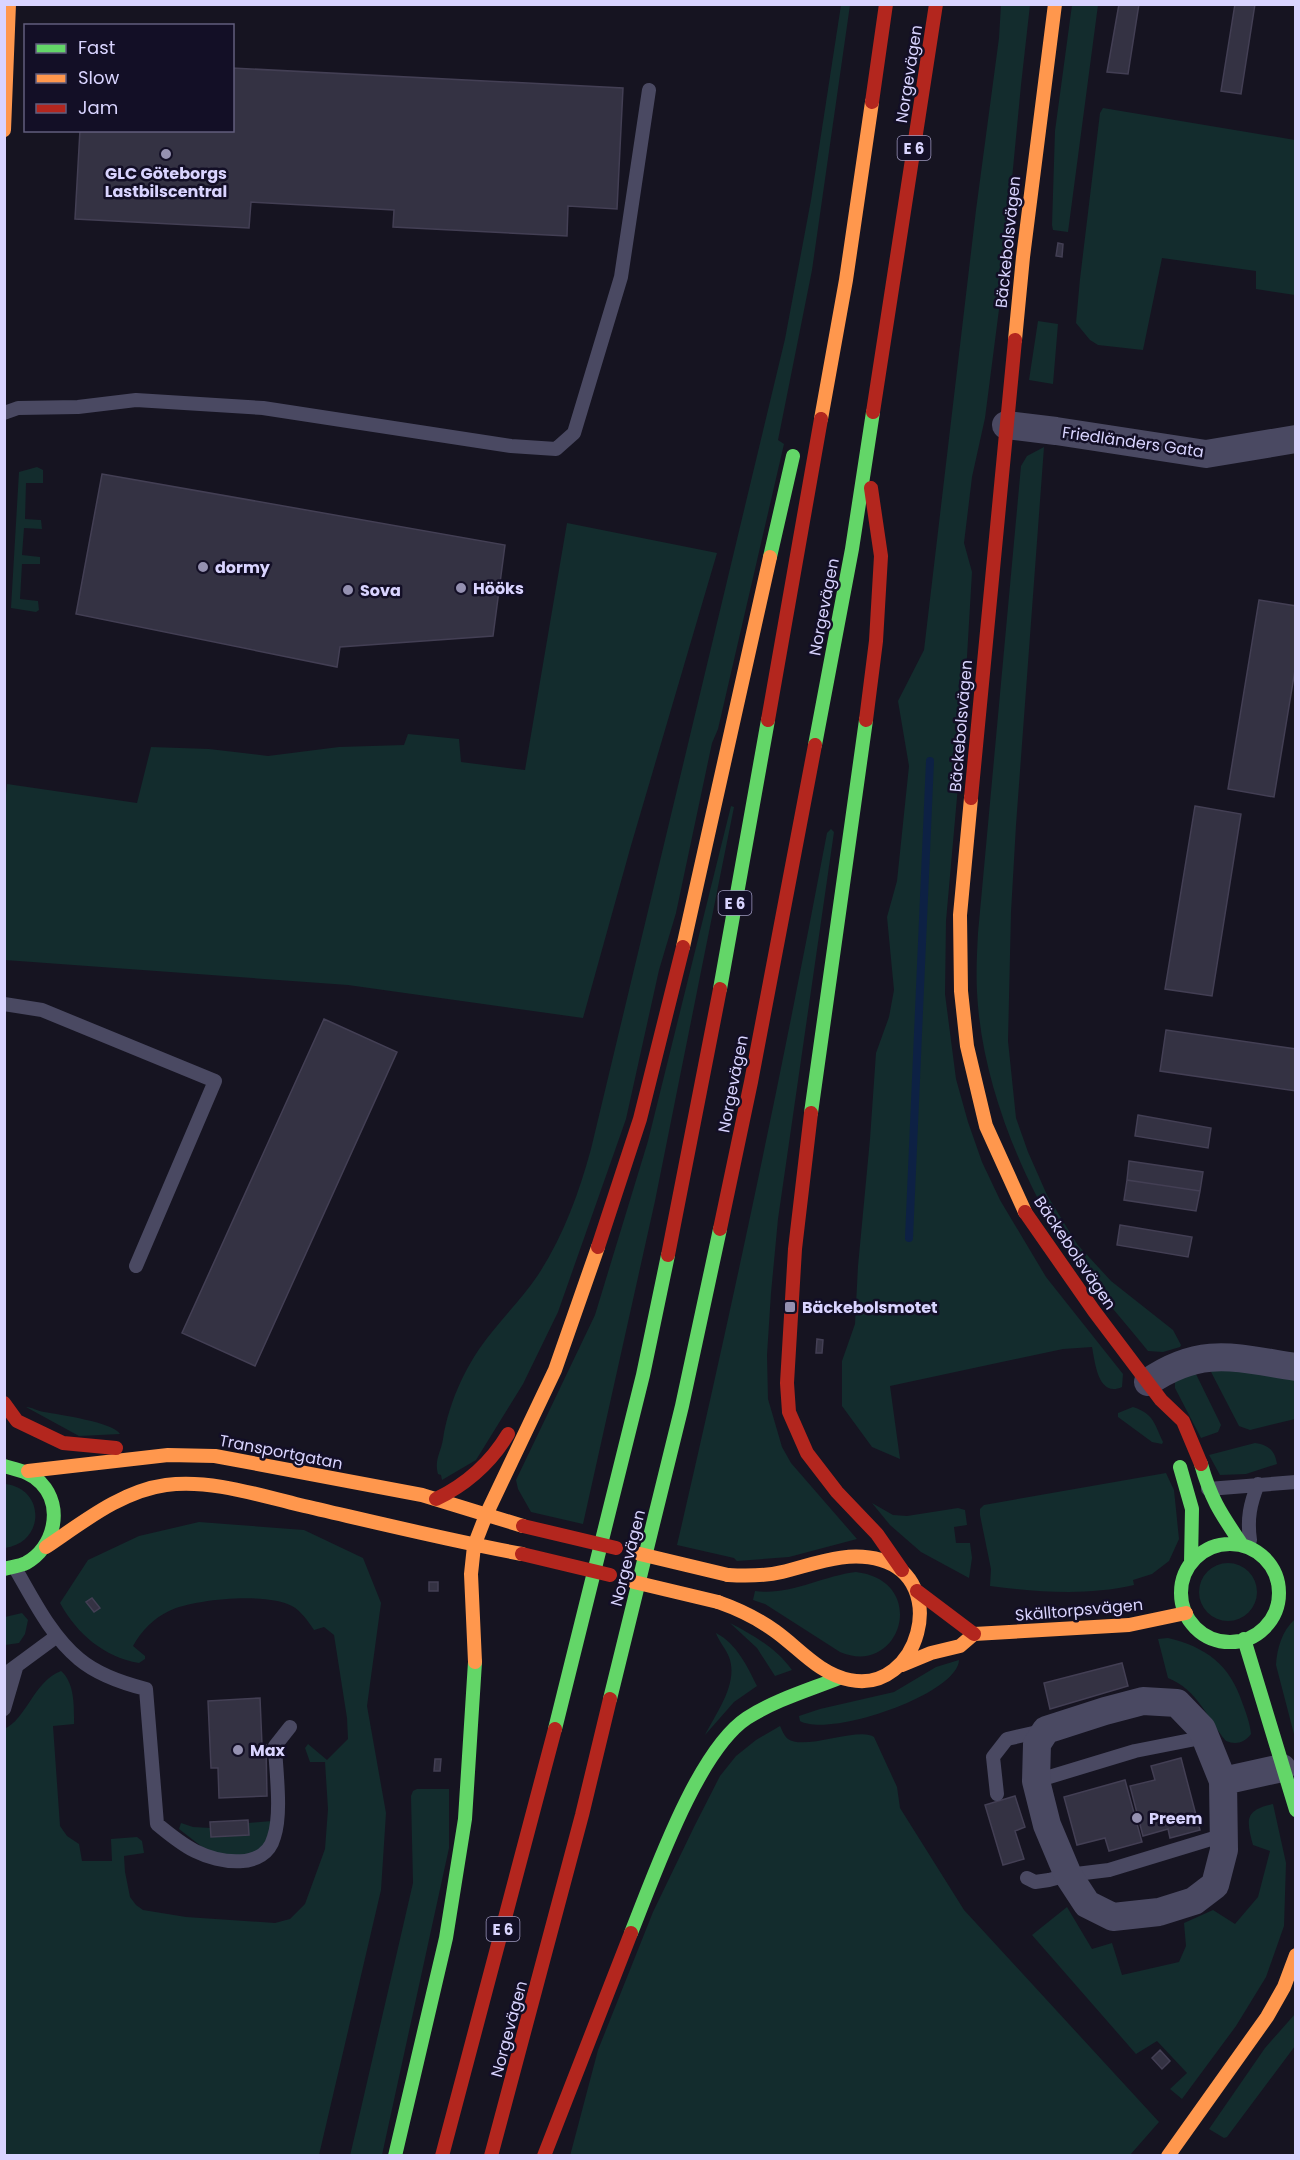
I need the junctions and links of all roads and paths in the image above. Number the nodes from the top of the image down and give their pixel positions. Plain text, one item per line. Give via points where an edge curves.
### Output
1 (886, 4) edge
2 (936, 4) edge
3 (1055, 4) edge
4 (9, 5) edge
5 (649, 90) dead end
6 (4, 130) edge
7 (846, 280) junction
8 (814, 379) dead end
9 (4, 413) edge
10 (1006, 425) junction
11 (1296, 439) edge
12 (795, 445) dead end
13 (866, 457) junction
14 (4, 1004) edge
15 (136, 1266) dead end
16 (569, 1331) junction
17 (1296, 1367) edge
18 (1154, 1391) junction
19 (4, 1403) edge
20 (1164, 1419) dead end
21 (1173, 1449) dead end
22 (4, 1454) edge
23 (165, 1454) junction
24 (9, 1466) edge
25 (28, 1471) junction
26 (1296, 1482) edge
27 (1258, 1484) junction
28 (1208, 1489) junction
29 (1188, 1491) junction
30 (436, 1499) junction
31 (486, 1515) junction
32 (474, 1546) junction
33 (46, 1547) junction
34 (1246, 1547) junction
35 (1191, 1563) junction
36 (10, 1568) edge
37 (902, 1570) junction
38 (1296, 1583) edge
39 (1278, 1586) junction
40 (917, 1591) junction
41 (1186, 1613) junction
42 (974, 1634) junction
43 (57, 1636) junction
44 (1244, 1639) junction
45 (902, 1665) junction
46 (7, 1669) edge
47 (839, 1678) junction
48 (4, 1709) edge
49 (290, 1727) dead end
50 (1046, 1730) junction
51 (1206, 1737) junction
52 (1282, 1768) junction
53 (1036, 1781) junction
54 (1223, 1781) junction
55 (998, 1794) dead end
56 (1296, 1810) edge
57 (1224, 1835) junction
58 (1068, 1875) junction
59 (1027, 1878) dead end
60 (1296, 1955) edge
61 (395, 2156) edge
62 (442, 2156) edge
63 (491, 2156) edge
64 (544, 2156) edge
65 (1168, 2156) edge

1 - 7 main road, Norgevägen / E 6
2 - 13 main road, Norgevägen / E 6
3 - 10 main road, Bäckebolsvägen via 1032,174
4 - 6 main road
5 - 9 lane via 621,277 574,433 556,449 511,446 263,408 136,400 78,407 18,408
7 - 8 main road
7 - 62 main road, Norgevägen / E 6 via 706,1067 643,1375 535,1810
10 - 11 street, Friedländers Gata via 1206,454
10 - 18 main road, Bäckebolsvägen via 960,915 961,991 967,1046 986,1126 1026,1214
12 - 16 main road via 674,989 640,1119
13 - 37 main road via 882,556 876,641 807,1148 795,1249 787,1383 789,1412 807,1453 877,1534
13 - 63 main road, Norgevägen / E 6 via 751,1082 682,1406 582,1815
14 - 15 lane via 42,1010 214,1081
16 - 30 main road via 499,1450 472,1478
16 - 31 main road via 555,1370
17 - 18 street via 1223,1356 1198,1358 1164,1371
18 - 20 main road, Bäckebolsvägen
18 - 28 main road, Bäckebolsvägen via 1183,1420
19 - 23 main road via 17,1421 63,1443
21 - 29 main road
22 - 24 main road
23 - 25 main road, Transportgatan
23 - 30 main road, Transportgatan via 215,1456
24 - 25 main road, Transportgatan
25 - 33 main road via 47,1489 54,1505 55,1522
26 - 27 lane
27 - 28 lane
27 - 34 lane via 1249,1506
28 - 29 lane
28 - 34 main road, Bäckebolsvägen via 1225,1523
29 - 35 main road via 1192,1509
30 - 31 main road, Transportgatan
31 - 32 main road
31 - 37 main road, Transportgatan, bridge via 728,1575 751,1577 853,1556 886,1562
32 - 33 main road via 257,1495 189,1484 147,1489 107,1508
32 - 47 main road, bridge via 522,1554 749,1613 783,1636 811,1663
32 - 61 main road via 471,1574 475,1668 465,1819 446,1938
33 - 36 main road via 35,1558
34 - 35 main road via 1214,1547
34 - 39 main road via 1259,1553 1272,1568
35 - 41 main road via 1182,1587
36 - 43 lane
37 - 40 main road
38 - 39 main road
39 - 44 main road via 1278,1603 1271,1619 1260,1632
40 - 42 main road
40 - 45 main road via 919,1628
41 - 42 main road, Skälltorpsvägen via 1129,1625
41 - 44 main road via 1210,1637
42 - 45 main road, Skälltorpsvägen via 960,1646
43 - 46 lane
43 - 49 lane via 78,1659 110,1678 146,1689 158,1824 194,1851 213,1858 243,1861 268,1850 278,1824 275,1746
44 - 52 main road
45 - 47 main road via 875,1679 856,1682
46 - 48 lane
47 - 64 main road via 779,1701 746,1719 720,1744 674,1829
50 - 51 street via 1143,1701 1177,1703
50 - 53 street via 1037,1744
50 - 55 lane via 1007,1739 993,1757
51 - 53 lane via 1135,1751
51 - 54 street
52 - 54 street
52 - 56 main road
53 - 58 street via 1047,1825
54 - 57 street
57 - 58 lane via 1109,1870
57 - 58 street via 1215,1885 1194,1901 1159,1912 1113,1917 1087,1904
58 - 59 lane via 1035,1882
60 - 65 main road via 1262,2022

